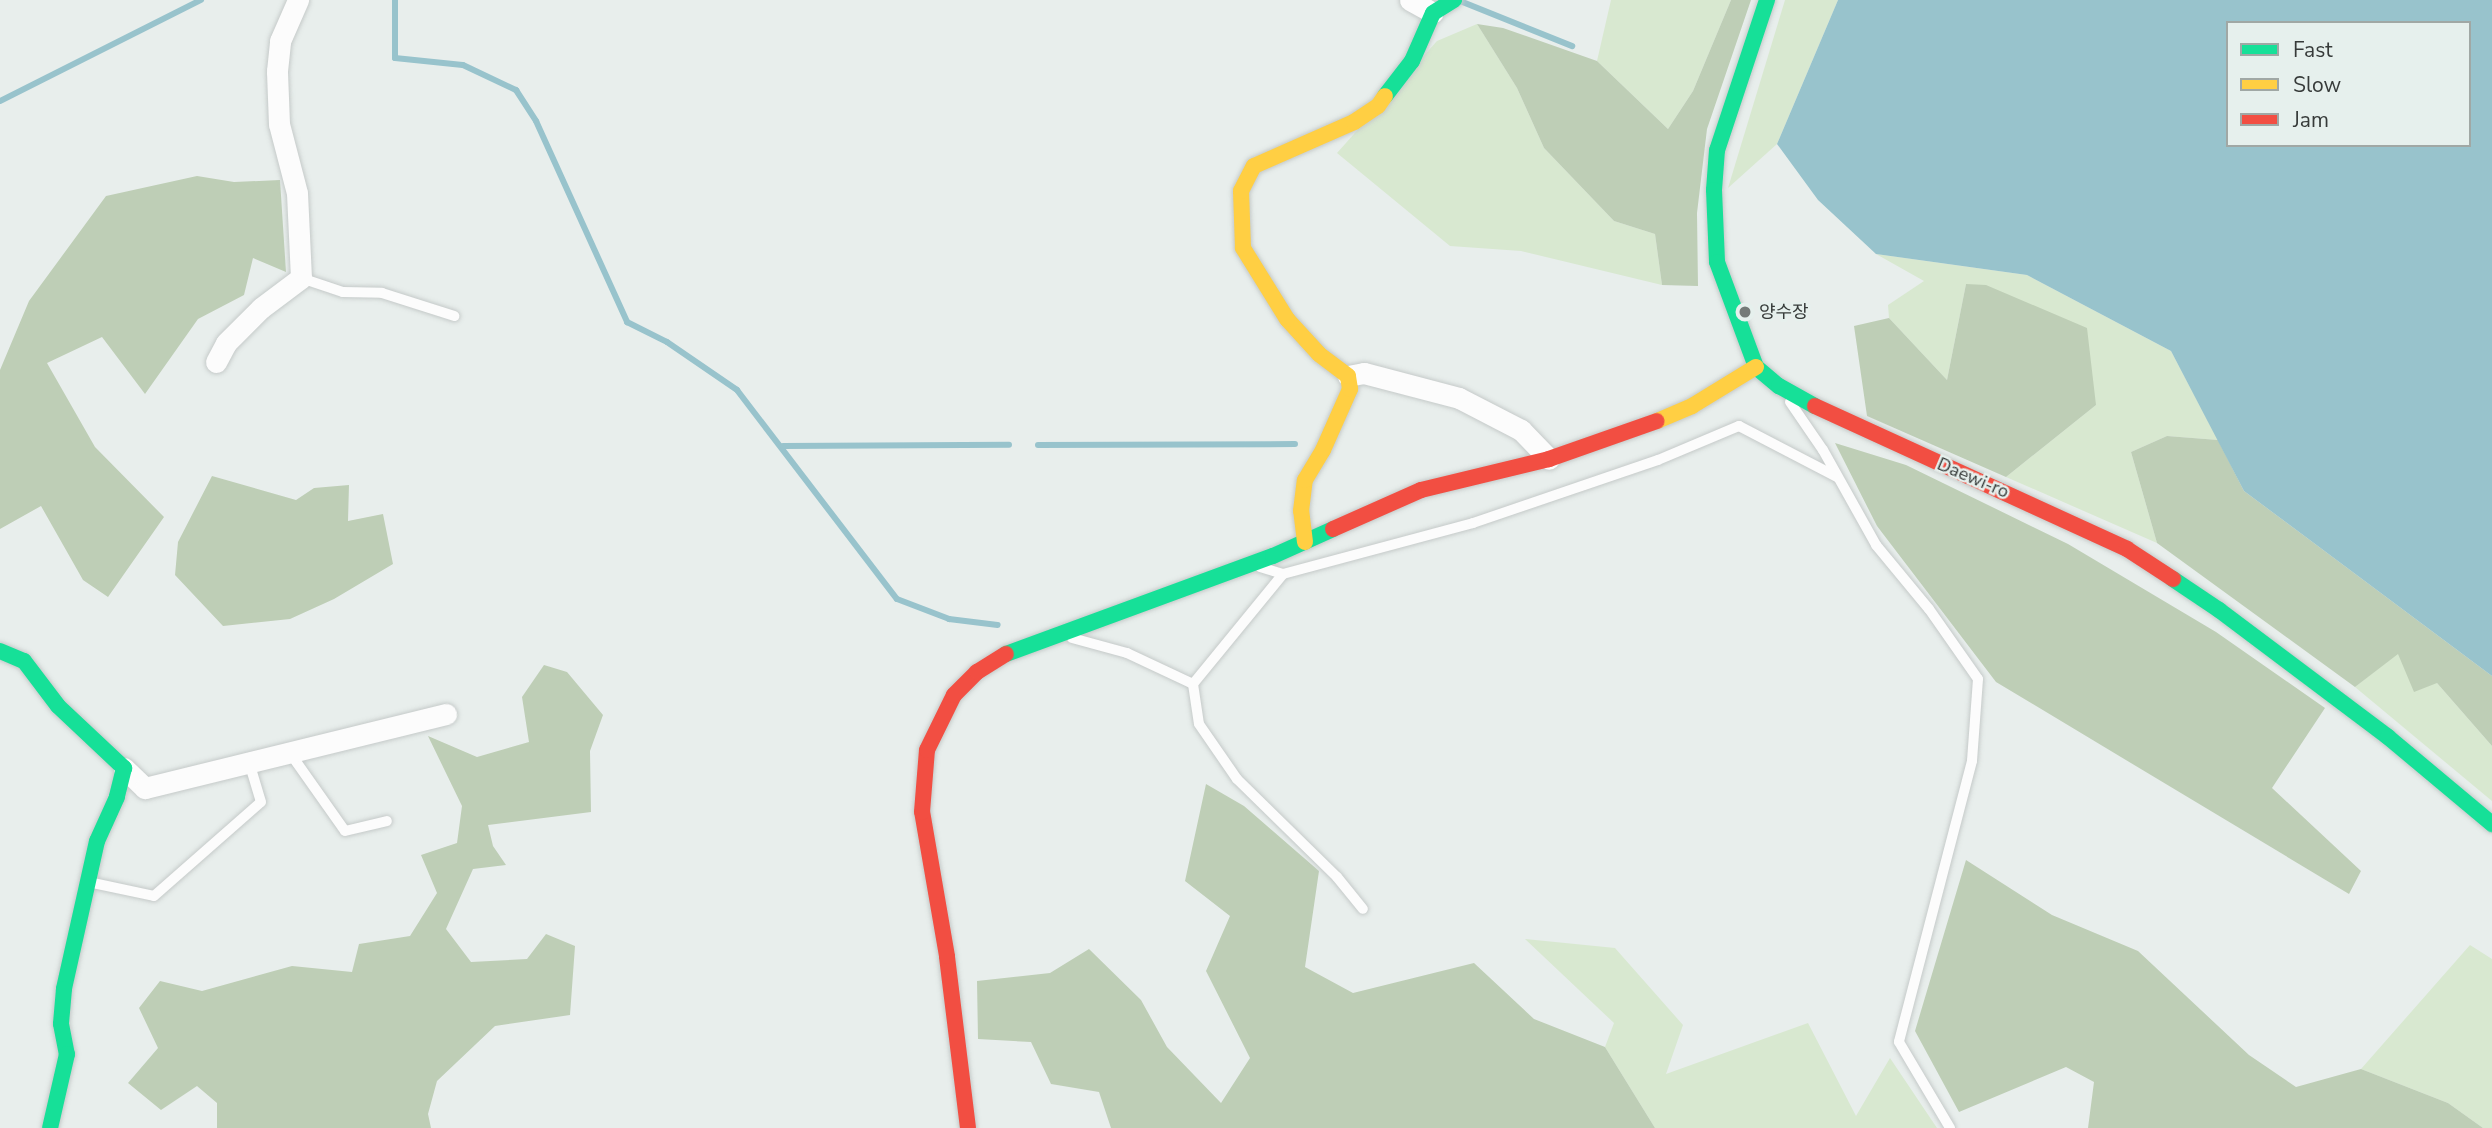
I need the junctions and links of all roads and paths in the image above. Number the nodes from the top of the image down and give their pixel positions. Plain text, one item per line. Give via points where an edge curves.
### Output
1 (298, 0) edge
2 (1410, 0) edge
3 (1767, 0) edge
4 (1446, 5) edge
5 (301, 278) junction
6 (454, 316) dead end
7 (216, 362) dead end
8 (1756, 367) junction
9 (1349, 376) junction
10 (1779, 386) junction
11 (1549, 459) junction
12 (1838, 478) junction
13 (1305, 542) junction
14 (1248, 564) junction
15 (1283, 574) junction
16 (1062, 635) junction
17 (0, 651) edge
18 (1193, 684) junction
19 (446, 714) dead end
20 (290, 752) junction
21 (249, 762) junction
22 (124, 768) junction
23 (387, 821) dead end
24 (2492, 824) edge
25 (90, 883) junction
26 (1363, 909) dead end
27 (50, 1128) edge
28 (968, 1128) edge
29 (1950, 1128) edge

1 - 5 street via 280,41 277,71 279,124 297,193
2 - 4 street
3 - 8 street via 1717,150 1714,190 1717,262
4 - 9 street via 1378,106 1354,122 1255,166 1241,191 1243,248 1287,319 1319,354
5 - 6 lane via 344,292 382,293
5 - 7 street via 261,308 226,343
8 - 10 street, Daewi-ro
8 - 11 street via 1692,406
9 - 11 street via 1364,373 1459,398 1521,430
9 - 13 street via 1350,389 1305,480 1301,511
10 - 12 lane
10 - 24 street, Daewi-ro via 1840,420 2127,549 2262,642 2388,737
11 - 13 street via 1421,490
12 - 15 lane via 1739,426 1658,460 1474,523
12 - 29 lane via 1876,545 1978,678 1972,761 1899,1042
13 - 14 street
14 - 15 lane
14 - 16 street
15 - 18 lane
16 - 18 lane via 1127,653
16 - 28 street via 1004,655 977,671 954,695 927,750 922,812 947,956
17 - 22 street via 24,661 58,706
18 - 26 lane via 1199,724 1237,779 1338,877
19 - 20 street
20 - 21 street
20 - 23 lane via 345,831
21 - 22 street via 145,788
21 - 25 lane via 261,802 154,896
22 - 25 street via 97,841
25 - 27 street via 64,989 61,1024 67,1054

